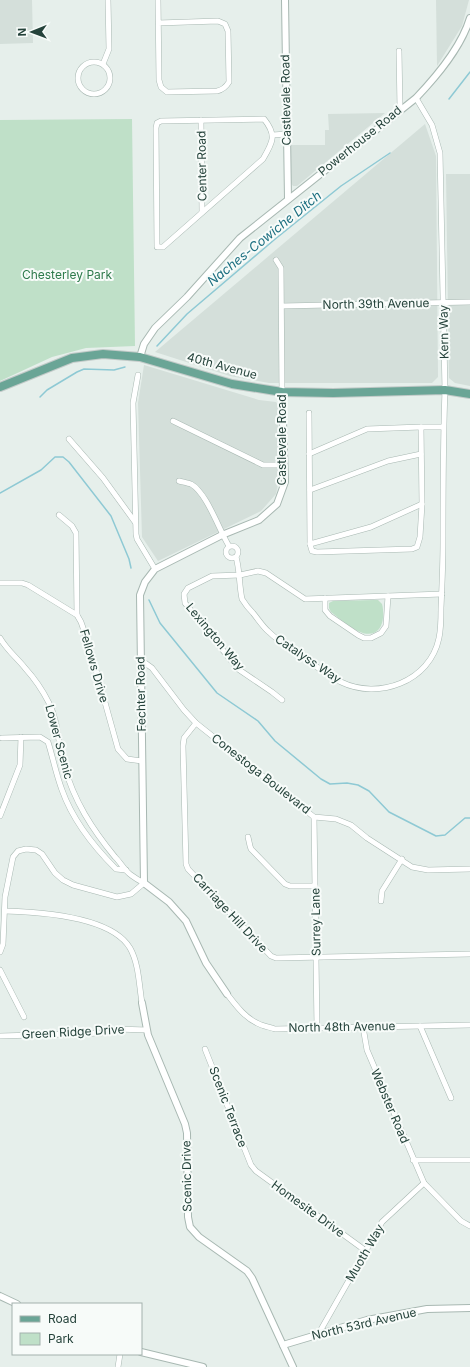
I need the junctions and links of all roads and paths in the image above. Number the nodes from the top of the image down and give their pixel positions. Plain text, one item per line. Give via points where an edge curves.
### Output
1 (108, 0) edge
2 (158, 0) edge
3 (285, 0) edge
4 (470, 18) edge
5 (158, 23) junction
6 (399, 51) dead end
7 (103, 64) junction
8 (416, 98) junction
9 (400, 109) junction
10 (201, 120) junction
11 (286, 134) junction
12 (273, 135) junction
13 (288, 199) junction
14 (202, 212) junction
15 (276, 260) dead end
16 (470, 302) edge
17 (443, 303) junction
18 (282, 306) junction
19 (140, 357) junction
20 (138, 374) dead end
21 (0, 387) edge
22 (445, 390) junction
23 (282, 392) junction
24 (470, 394) edge
25 (309, 413) dead end
26 (173, 421) dead end
27 (420, 427) junction
28 (443, 427) junction
29 (69, 439) dead end
30 (309, 454) junction
31 (421, 454) junction
32 (284, 465) junction
33 (179, 481) dead end
34 (310, 490) junction
35 (422, 504) junction
36 (59, 515) dead end
37 (135, 522) junction
38 (222, 536) junction
39 (310, 544) junction
40 (230, 546) junction
41 (236, 557) junction
42 (155, 570) junction
43 (443, 573) joint
44 (240, 575) junction
45 (0, 583) edge
46 (442, 594) junction
47 (388, 596) junction
48 (325, 598) junction
49 (77, 615) junction
50 (0, 638) edge
51 (141, 660) junction
52 (282, 700) dead end
53 (196, 723) junction
54 (21, 737) junction
55 (2, 738) dead end
56 (142, 761) junction
57 (0, 816) edge
58 (314, 816) junction
59 (248, 837) dead end
60 (402, 859) junction
61 (470, 869) edge
62 (126, 870) junction
63 (144, 883) junction
64 (315, 886) junction
65 (382, 901) dead end
66 (5, 910) junction
67 (0, 952) edge
68 (470, 954) edge
69 (316, 958) junction
70 (0, 970) edge
71 (227, 994) joint
72 (142, 1003) joint
73 (24, 1017) dead end
74 (470, 1025) edge
75 (420, 1026) junction
76 (364, 1027) junction
77 (317, 1028) junction
78 (146, 1030) junction
79 (0, 1036) edge
80 (206, 1048) dead end
81 (451, 1098) dead end
82 (413, 1160) junction
83 (470, 1160) edge
84 (251, 1165) joint
85 (424, 1183) junction
86 (470, 1226) edge
87 (366, 1251) junction
88 (0, 1296) edge
89 (15, 1303) edge
90 (470, 1308) edge
91 (319, 1333) junction
92 (283, 1344) junction
93 (142, 1352) edge
94 (120, 1355) edge
95 (118, 1367) edge
96 (203, 1367) edge
97 (293, 1367) edge

1 - 7 street via 109,48
2 - 5 street
3 - 11 street, Castlevale Road
4 - 8 street, Powerhouse Road via 466,31 437,75
5 - 5 street via 159,83 164,90 217,91 227,85 228,31 225,24 218,21
6 - 9 street
7 - 7 street via 93,61 83,66 78,75 83,90 98,94 107,88 110,78
8 - 9 street, Powerhouse Road
8 - 17 street, Kern Way via 432,125 440,153
9 - 13 street, Powerhouse Road
10 - 12 street via 264,119 271,127
10 - 14 street, Center Road
10 - 14 street via 157,123 156,247 163,247
11 - 12 street
11 - 13 street, Castlevale Road
12 - 14 street via 270,148 263,159
13 - 19 street, Powerhouse Road via 240,238 155,328 144,344
15 - 18 street, Castlevale Road via 281,268
16 - 17 street, North 39th Avenue
17 - 18 street, North 39th Avenue
17 - 22 street, Kern Way
18 - 23 street, Castlevale Road
19 - 21 main road, 40th Avenue via 103,354 72,358
19 - 23 main road, 40th Avenue via 232,384
20 - 37 street via 133,403
22 - 23 main road, 40th Avenue
22 - 24 main road, 40th Avenue
22 - 28 street, Kern Way
23 - 32 street, Castlevale Road
25 - 30 street
26 - 32 street via 263,465
27 - 28 street
27 - 30 street via 367,429
27 - 31 street
28 - 43 street, Kern Way
29 - 37 street via 103,478
30 - 34 street
31 - 34 street via 388,461
31 - 35 street
32 - 38 street, Castlevale Road via 285,482 277,504 259,520
33 - 38 street, Catalyss Way via 191,484 202,494
34 - 39 street
35 - 39 street via 371,527
35 - 39 street via 420,537 417,547 412,549 317,552 312,551
36 - 49 street via 76,533
37 - 42 street via 137,539
38 - 40 street, Catalyss Way
38 - 42 street, Castlevale Road
40 - 41 street, Catalyss Way via 238,550
40 - 41 street, Catalyss Way via 226,552 227,556 232,559
41 - 44 street, Catalyss Way
42 - 51 street, Fechter Road via 145,582 140,595
43 - 46 street, Catalyss Way
44 - 46 street, Catalyss Way via 242,599 269,632 336,680 353,688 365,690 390,688 409,680 422,669 439,638
44 - 48 street via 262,572 305,599
44 - 52 street, Lexington Way via 212,576 206,579 186,591 185,603 238,669
45 - 49 street, Fellows Drive via 28,585
46 - 47 street
47 - 48 street
47 - 48 street via 386,626 381,633 371,638 358,635 330,616 325,610
49 - 56 street, Fellows Drive via 89,645 118,749 127,759
50 - 62 street, Lower Scenic via 44,693 54,715 64,765 77,801 102,842
51 - 53 street, Conestoga Boulevard via 152,668
51 - 56 street, Fechter Road
53 - 58 street, Conestoga Boulevard
53 - 69 street, Carriage Hill Drive via 184,738 183,746 185,861 188,869 271,956
54 - 55 street
54 - 57 street via 20,764
54 - 62 street via 40,737 48,742 61,790 71,812 103,856 116,869
56 - 63 street, Fechter Road
58 - 60 street, Conestoga Boulevard via 344,822
58 - 64 street, Surrey Lane
59 - 64 street via 251,849 285,884
60 - 61 street, Conestoga Boulevard via 421,869
60 - 65 street via 382,891
62 - 63 street, Lower Scenic
63 - 66 street via 131,894 118,897 73,885 55,873 39,851 26,849 18,851 13,857
63 - 71 street via 169,902 186,921 206,963
64 - 69 street, Surrey Lane
66 - 67 street via 3,944
66 - 72 street via 79,920 116,933 131,950 137,966
68 - 69 street, Carriage Hill Drive
69 - 77 street, Surrey Lane
70 - 73 street
71 - 77 street, North 48th Avenue via 242,1012 258,1024 275,1029
72 - 78 street, Scenic Drive
74 - 75 street, North 48th Avenue
75 - 76 street, North 48th Avenue
75 - 81 street
76 - 77 street, North 48th Avenue
76 - 82 street, Webster Road via 367,1050
78 - 79 street, Green Ridge Drive via 116,1029 104,1033
78 - 92 street, Scenic Drive via 185,1124 190,1227 199,1237 247,1271
80 - 84 street, Scenic Terrace
82 - 83 street
82 - 85 street, Webster Road
84 - 87 street, Homesite Drive
85 - 86 street, Webster Road via 461,1222
85 - 87 street, Muoth Way via 385,1218
87 - 91 street, Muoth Way
88 - 89 street
90 - 91 street, North 53rd Avenue via 427,1309 367,1320
91 - 92 street, North 53rd Avenue
92 - 97 street, Scenic Drive
93 - 96 street
94 - 95 street

